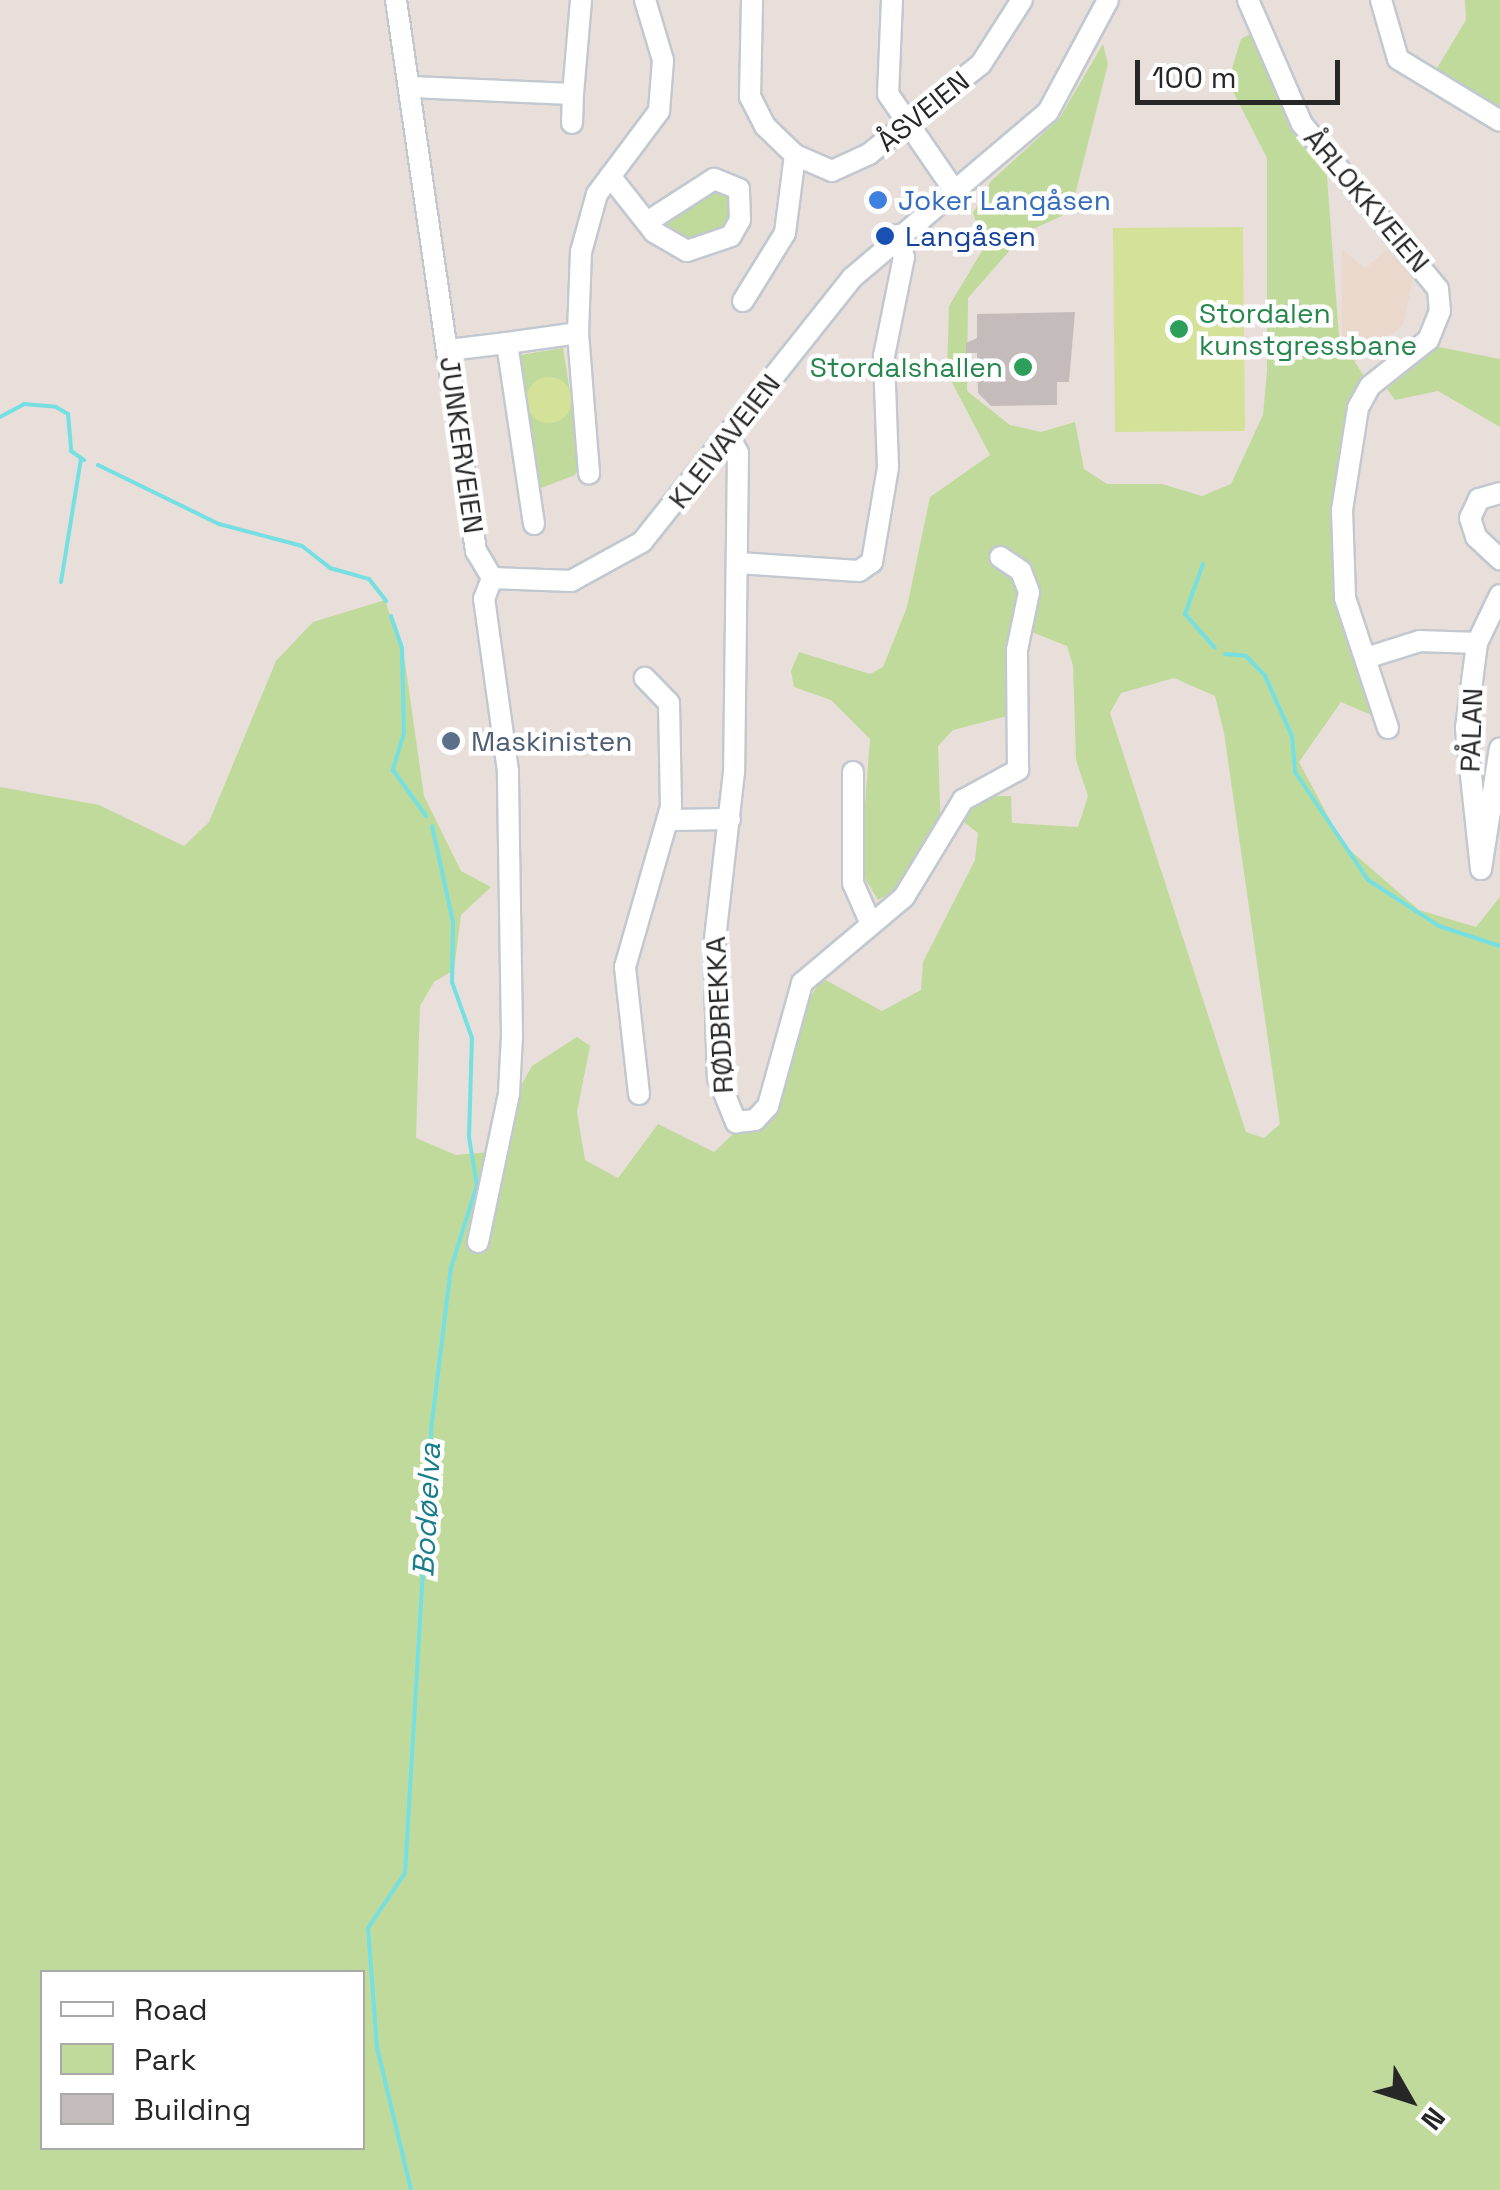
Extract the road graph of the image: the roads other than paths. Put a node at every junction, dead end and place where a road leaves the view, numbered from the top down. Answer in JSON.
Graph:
{"nodes":[{"id":1,"x":396,"y":0,"type":"edge"},
{"id":2,"x":581,"y":0,"type":"edge"},
{"id":3,"x":645,"y":0,"type":"edge"},
{"id":4,"x":752,"y":0,"type":"edge"},
{"id":5,"x":892,"y":0,"type":"edge"},
{"id":6,"x":1022,"y":0,"type":"edge"},
{"id":7,"x":1108,"y":0,"type":"edge"},
{"id":8,"x":1248,"y":0,"type":"edge"},
{"id":9,"x":1381,"y":0,"type":"edge"},
{"id":10,"x":410,"y":87,"type":"junction"},
{"id":11,"x":573,"y":94,"type":"junction"},
{"id":12,"x":1500,"y":121,"type":"edge"},
{"id":13,"x":572,"y":124,"type":"dead end"},
{"id":14,"x":905,"y":126,"type":"junction"},
{"id":15,"x":795,"y":155,"type":"junction"},
{"id":16,"x":610,"y":176,"type":"junction"},
{"id":17,"x":954,"y":190,"type":"junction"},
{"id":18,"x":647,"y":222,"type":"junction"},
{"id":19,"x":898,"y":235,"type":"junction"},
{"id":20,"x":743,"y":301,"type":"dead end"},
{"id":21,"x":578,"y":333,"type":"junction"},
{"id":22,"x":507,"y":344,"type":"junction"},
{"id":23,"x":449,"y":350,"type":"junction"},
{"id":24,"x":730,"y":438,"type":"junction"},
{"id":25,"x":590,"y":474,"type":"dead end"},
{"id":26,"x":1500,"y":492,"type":"edge"},
{"id":27,"x":534,"y":524,"type":"dead end"},
{"id":28,"x":1000,"y":557,"type":"dead end"},
{"id":29,"x":1500,"y":558,"type":"edge"},
{"id":30,"x":738,"y":563,"type":"junction"},
{"id":31,"x":492,"y":578,"type":"junction"},
{"id":32,"x":1500,"y":595,"type":"edge"},
{"id":33,"x":1476,"y":644,"type":"junction"},
{"id":34,"x":1370,"y":657,"type":"junction"},
{"id":35,"x":646,"y":678,"type":"dead end"},
{"id":36,"x":1388,"y":728,"type":"dead end"},
{"id":37,"x":1500,"y":748,"type":"edge"},
{"id":38,"x":853,"y":772,"type":"dead end"},
{"id":39,"x":730,"y":819,"type":"junction"},
{"id":40,"x":670,"y":820,"type":"junction"},
{"id":41,"x":871,"y":924,"type":"junction"},
{"id":42,"x":639,"y":1094,"type":"dead end"},
{"id":43,"x":478,"y":1242,"type":"dead end"}],
"edges":[{"from":1,"to":10,"type":"street","name":"JUNKERVEIEN"},
{"from":2,"to":11,"type":"street"},
{"from":3,"to":16,"type":"street"},
{"from":4,"to":15,"type":"street"},
{"from":5,"to":14,"type":"street"},
{"from":6,"to":14,"type":"street","name":"ÅSVEIEN"},
{"from":7,"to":17,"type":"street","name":"KLEIVAVEIEN"},
{"from":8,"to":34,"type":"street","name":"ÅRLOKKVEIEN"},
{"from":9,"to":12,"type":"street"},
{"from":10,"to":11,"type":"street"},
{"from":10,"to":23,"type":"street","name":"JUNKERVEIEN"},
{"from":11,"to":13,"type":"street"},
{"from":14,"to":15,"type":"street","name":"ÅSVEIEN"},
{"from":14,"to":17,"type":"street"},
{"from":15,"to":20,"type":"street"},
{"from":16,"to":18,"type":"street"},
{"from":16,"to":21,"type":"street"},
{"from":17,"to":19,"type":"street","name":"KLEIVAVEIEN"},
{"from":18,"to":18,"type":"street"},
{"from":19,"to":24,"type":"street","name":"KLEIVAVEIEN"},
{"from":19,"to":30,"type":"street"},
{"from":21,"to":22,"type":"street"},
{"from":21,"to":25,"type":"street"},
{"from":22,"to":23,"type":"street"},
{"from":22,"to":27,"type":"street"},
{"from":23,"to":31,"type":"street","name":"JUNKERVEIEN"},
{"from":24,"to":30,"type":"street","name":"RØDBREKKA"},
{"from":24,"to":31,"type":"street","name":"KLEIVAVEIEN"},
{"from":26,"to":29,"type":"street"},
{"from":28,"to":41,"type":"street","name":"RØDBREKKA"},
{"from":30,"to":39,"type":"street","name":"RØDBREKKA"},
{"from":31,"to":43,"type":"street","name":"JUNKERVEIEN"},
{"from":32,"to":33,"type":"street","name":"PÅLAN"},
{"from":33,"to":34,"type":"street"},
{"from":33,"to":37,"type":"street","name":"PÅLAN"},
{"from":34,"to":36,"type":"street","name":"ÅRLOKKVEIEN"},
{"from":35,"to":40,"type":"street"},
{"from":38,"to":41,"type":"street"},
{"from":39,"to":40,"type":"street"},
{"from":39,"to":41,"type":"street","name":"RØDBREKKA"},
{"from":40,"to":42,"type":"street"}]}
